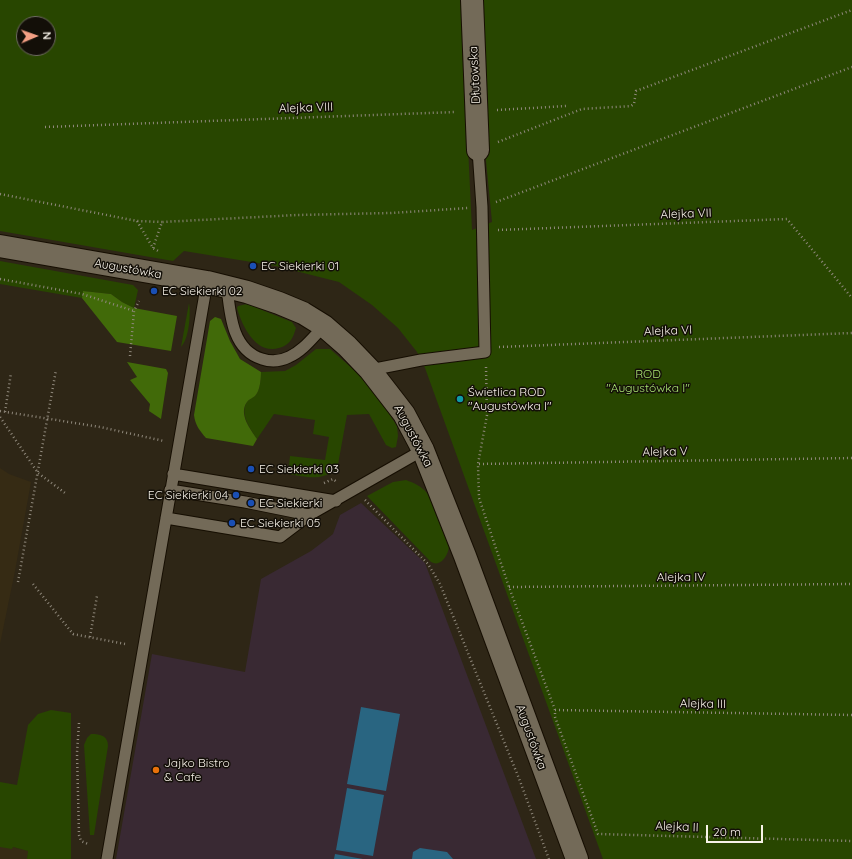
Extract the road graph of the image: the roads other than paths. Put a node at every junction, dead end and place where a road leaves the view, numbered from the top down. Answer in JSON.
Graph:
{"nodes":[{"id":1,"x":472,"y":0,"type":"edge"},
{"id":2,"x":478,"y":150,"type":"joint"},
{"id":3,"x":0,"y":246,"type":"edge"},
{"id":4,"x":217,"y":285,"type":"junction"},
{"id":5,"x":324,"y":326,"type":"junction"},
{"id":6,"x":370,"y":370,"type":"junction"},
{"id":7,"x":423,"y":450,"type":"junction"},
{"id":8,"x":173,"y":474,"type":"junction"},
{"id":9,"x":170,"y":490,"type":"junction"},
{"id":10,"x":336,"y":501,"type":"junction"},
{"id":11,"x":309,"y":515,"type":"junction"},
{"id":12,"x":166,"y":518,"type":"junction"},
{"id":13,"x":107,"y":859,"type":"edge"},
{"id":14,"x":577,"y":859,"type":"edge"}],
"edges":[{"from":1,"to":2,"type":"street","name":"Dłutowska"},
{"from":2,"to":6,"type":"lane"},
{"from":3,"to":4,"type":"street","name":"Augustówka"},
{"from":4,"to":5,"type":"street","name":"Augustówka"},
{"from":4,"to":5,"type":"lane"},
{"from":4,"to":8,"type":"lane"},
{"from":5,"to":6,"type":"street","name":"Augustówka"},
{"from":6,"to":7,"type":"street","name":"Augustówka"},
{"from":7,"to":10,"type":"lane"},
{"from":7,"to":14,"type":"street","name":"Augustówka"},
{"from":8,"to":9,"type":"lane"},
{"from":8,"to":10,"type":"lane"},
{"from":9,"to":11,"type":"lane"},
{"from":9,"to":12,"type":"lane"},
{"from":10,"to":11,"type":"lane"},
{"from":11,"to":12,"type":"lane"},
{"from":12,"to":13,"type":"lane"}]}
